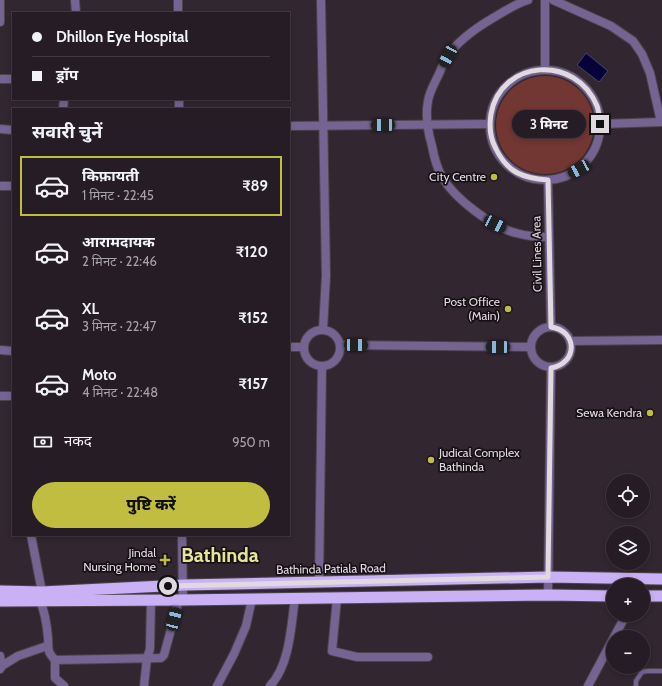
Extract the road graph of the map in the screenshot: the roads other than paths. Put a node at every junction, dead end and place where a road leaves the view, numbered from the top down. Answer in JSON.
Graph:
{"nodes":[{"id":1,"x":0,"y":0,"type":"edge"},
{"id":2,"x":75,"y":0,"type":"edge"},
{"id":3,"x":178,"y":0,"type":"edge"},
{"id":4,"x":321,"y":0,"type":"edge"},
{"id":5,"x":528,"y":0,"type":"edge"},
{"id":6,"x":545,"y":0,"type":"edge"},
{"id":7,"x":553,"y":0,"type":"edge"},
{"id":8,"x":76,"y":12,"type":"edge"},
{"id":9,"x":178,"y":12,"type":"edge"},
{"id":10,"x":0,"y":22,"type":"edge"},
{"id":11,"x":545,"y":69,"type":"junction"},
{"id":12,"x":0,"y":79,"type":"edge"},
{"id":13,"x":12,"y":79,"type":"edge"},
{"id":14,"x":662,"y":122,"type":"edge"},
{"id":15,"x":428,"y":124,"type":"junction"},
{"id":16,"x":490,"y":124,"type":"junction"},
{"id":17,"x":600,"y":124,"type":"junction"},
{"id":18,"x":290,"y":126,"type":"edge"},
{"id":19,"x":322,"y":126,"type":"junction"},
{"id":20,"x":0,"y":129,"type":"edge"},
{"id":21,"x":12,"y":130,"type":"edge"},
{"id":22,"x":548,"y":180,"type":"junction"},
{"id":23,"x":0,"y":186,"type":"edge"},
{"id":24,"x":12,"y":186,"type":"edge"},
{"id":25,"x":549,"y":237,"type":"junction"},
{"id":26,"x":551,"y":327,"type":"junction"},
{"id":27,"x":323,"y":329,"type":"junction"},
{"id":28,"x":662,"y":340,"type":"edge"},
{"id":29,"x":570,"y":341,"type":"junction"},
{"id":30,"x":340,"y":345,"type":"junction"},
{"id":31,"x":290,"y":347,"type":"edge"},
{"id":32,"x":303,"y":347,"type":"junction"},
{"id":33,"x":530,"y":347,"type":"junction"},
{"id":34,"x":0,"y":350,"type":"edge"},
{"id":35,"x":12,"y":351,"type":"edge"},
{"id":36,"x":322,"y":366,"type":"junction"},
{"id":37,"x":551,"y":368,"type":"junction"},
{"id":38,"x":0,"y":396,"type":"edge"},
{"id":39,"x":12,"y":396,"type":"edge"},
{"id":40,"x":31,"y":536,"type":"edge"},
{"id":41,"x":182,"y":536,"type":"edge"},
{"id":42,"x":548,"y":577,"type":"junction"},
{"id":43,"x":662,"y":579,"type":"edge"},
{"id":44,"x":319,"y":582,"type":"junction"},
{"id":45,"x":184,"y":585,"type":"junction"},
{"id":46,"x":0,"y":591,"type":"edge"},
{"id":47,"x":548,"y":595,"type":"junction"},
{"id":48,"x":41,"y":596,"type":"junction"},
{"id":49,"x":606,"y":596,"type":"edge"},
{"id":50,"x":650,"y":596,"type":"edge"},
{"id":51,"x":662,"y":596,"type":"edge"},
{"id":52,"x":295,"y":598,"type":"junction"},
{"id":53,"x":337,"y":598,"type":"junction"},
{"id":54,"x":252,"y":599,"type":"junction"},
{"id":55,"x":151,"y":600,"type":"junction"},
{"id":56,"x":181,"y":600,"type":"junction"},
{"id":57,"x":0,"y":601,"type":"edge"},
{"id":58,"x":46,"y":646,"type":"junction"},
{"id":59,"x":606,"y":651,"type":"edge"},
{"id":60,"x":0,"y":656,"type":"edge"},
{"id":61,"x":428,"y":657,"type":"dead end"},
{"id":62,"x":147,"y":658,"type":"junction"},
{"id":63,"x":55,"y":660,"type":"junction"},
{"id":64,"x":1,"y":667,"type":"edge"},
{"id":65,"x":662,"y":671,"type":"edge"},
{"id":66,"x":64,"y":686,"type":"edge"},
{"id":67,"x":144,"y":686,"type":"edge"},
{"id":68,"x":217,"y":686,"type":"edge"},
{"id":69,"x":270,"y":686,"type":"edge"},
{"id":70,"x":588,"y":686,"type":"edge"},
{"id":71,"x":636,"y":686,"type":"edge"}],
"edges":[{"from":1,"to":10,"type":"street"},
{"from":2,"to":8,"type":"street"},
{"from":3,"to":9,"type":"street"},
{"from":4,"to":19,"type":"street"},
{"from":5,"to":15,"type":"street"},
{"from":6,"to":11,"type":"street"},
{"from":7,"to":14,"type":"street"},
{"from":11,"to":16,"type":"street"},
{"from":11,"to":17,"type":"street"},
{"from":12,"to":13,"type":"street"},
{"from":14,"to":17,"type":"street"},
{"from":15,"to":16,"type":"street"},
{"from":15,"to":19,"type":"street"},
{"from":15,"to":25,"type":"street"},
{"from":16,"to":22,"type":"street"},
{"from":17,"to":22,"type":"street"},
{"from":18,"to":19,"type":"street"},
{"from":19,"to":27,"type":"street"},
{"from":20,"to":21,"type":"street"},
{"from":22,"to":25,"type":"street","name":"Civil Lines Area"},
{"from":23,"to":24,"type":"street"},
{"from":25,"to":26,"type":"street","name":"Civil Lines Area"},
{"from":26,"to":29,"type":"street"},
{"from":26,"to":33,"type":"street"},
{"from":27,"to":30,"type":"street"},
{"from":27,"to":32,"type":"street"},
{"from":28,"to":29,"type":"street"},
{"from":29,"to":37,"type":"street"},
{"from":30,"to":33,"type":"street"},
{"from":30,"to":36,"type":"street"},
{"from":31,"to":32,"type":"street"},
{"from":32,"to":36,"type":"street"},
{"from":33,"to":37,"type":"street"},
{"from":34,"to":35,"type":"street"},
{"from":36,"to":44,"type":"street"},
{"from":37,"to":42,"type":"street"},
{"from":38,"to":39,"type":"street"},
{"from":40,"to":48,"type":"street"},
{"from":41,"to":45,"type":"street"},
{"from":42,"to":43,"type":"highway","name":"Bathinda Patiala Road"},
{"from":42,"to":44,"type":"highway","name":"Bathinda Patiala Road"},
{"from":42,"to":47,"type":"street"},
{"from":44,"to":45,"type":"highway","name":"Bathinda Patiala Road"},
{"from":45,"to":48,"type":"highway","name":"Bathinda Patiala Road"},
{"from":45,"to":56,"type":"street"},
{"from":46,"to":48,"type":"highway","name":"Bathinda Patiala Road"},
{"from":47,"to":49,"type":"highway"},
{"from":47,"to":53,"type":"highway"},
{"from":48,"to":55,"type":"highway"},
{"from":48,"to":57,"type":"highway"},
{"from":48,"to":58,"type":"street"},
{"from":50,"to":51,"type":"highway"},
{"from":52,"to":53,"type":"highway"},
{"from":52,"to":54,"type":"highway"},
{"from":52,"to":69,"type":"street"},
{"from":53,"to":61,"type":"street"},
{"from":54,"to":56,"type":"highway"},
{"from":54,"to":68,"type":"street"},
{"from":55,"to":56,"type":"highway"},
{"from":55,"to":62,"type":"street"},
{"from":56,"to":62,"type":"street"},
{"from":58,"to":63,"type":"street"},
{"from":58,"to":64,"type":"street"},
{"from":59,"to":70,"type":"street"},
{"from":60,"to":64,"type":"street"},
{"from":62,"to":63,"type":"street"},
{"from":62,"to":67,"type":"street"},
{"from":63,"to":66,"type":"street"},
{"from":65,"to":71,"type":"lane"}]}
